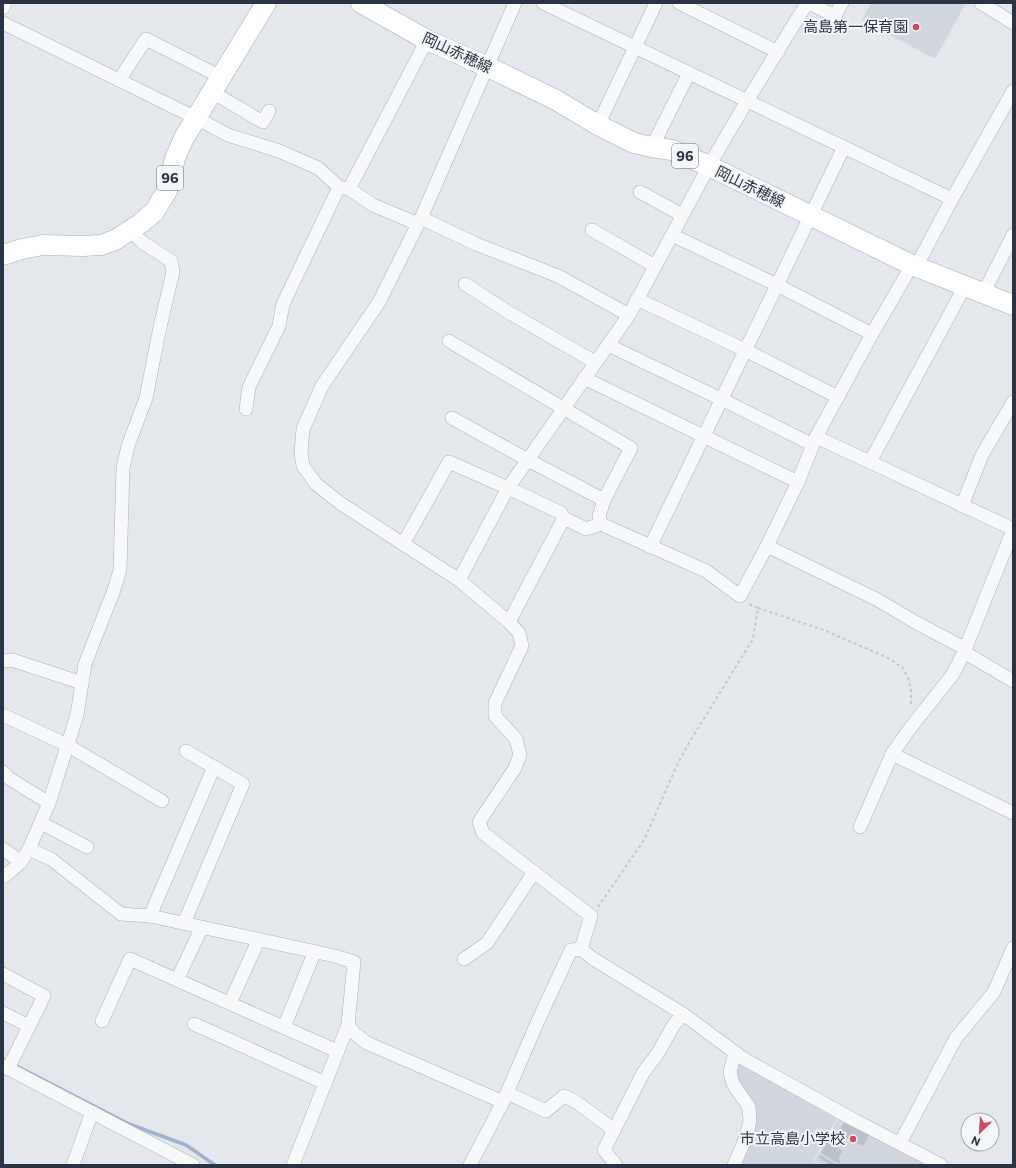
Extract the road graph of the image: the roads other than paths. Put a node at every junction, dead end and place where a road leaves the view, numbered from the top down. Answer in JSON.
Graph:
{"nodes":[{"id":1,"x":5,"y":3,"type":"edge"},
{"id":2,"x":266,"y":3,"type":"edge"},
{"id":3,"x":361,"y":3,"type":"edge"},
{"id":4,"x":515,"y":3,"type":"edge"},
{"id":5,"x":543,"y":3,"type":"edge"},
{"id":6,"x":656,"y":3,"type":"edge"},
{"id":7,"x":679,"y":3,"type":"edge"},
{"id":8,"x":808,"y":3,"type":"edge"},
{"id":9,"x":842,"y":3,"type":"edge"},
{"id":10,"x":981,"y":3,"type":"edge"},
{"id":11,"x":3,"y":8,"type":"edge"},
{"id":12,"x":3,"y":23,"type":"edge"},
{"id":13,"x":1013,"y":23,"type":"edge"},
{"id":14,"x":427,"y":40,"type":"junction"},
{"id":15,"x":635,"y":47,"type":"junction"},
{"id":16,"x":778,"y":52,"type":"junction"},
{"id":17,"x":488,"y":67,"type":"junction"},
{"id":18,"x":689,"y":73,"type":"junction"},
{"id":19,"x":119,"y":80,"type":"junction"},
{"id":20,"x":216,"y":85,"type":"junction"},
{"id":21,"x":1013,"y":91,"type":"edge"},
{"id":22,"x":747,"y":101,"type":"junction"},
{"id":23,"x":269,"y":111,"type":"dead end"},
{"id":24,"x":196,"y":118,"type":"junction"},
{"id":25,"x":598,"y":125,"type":"junction"},
{"id":26,"x":844,"y":147,"type":"junction"},
{"id":27,"x":652,"y":148,"type":"junction"},
{"id":28,"x":709,"y":166,"type":"junction"},
{"id":29,"x":344,"y":188,"type":"junction"},
{"id":30,"x":640,"y":192,"type":"dead end"},
{"id":31,"x":952,"y":199,"type":"junction"},
{"id":32,"x":682,"y":216,"type":"junction"},
{"id":33,"x":811,"y":216,"type":"junction"},
{"id":34,"x":420,"y":221,"type":"junction"},
{"id":35,"x":130,"y":230,"type":"junction"},
{"id":36,"x":592,"y":230,"type":"dead end"},
{"id":37,"x":672,"y":235,"type":"junction"},
{"id":38,"x":1013,"y":235,"type":"edge"},
{"id":39,"x":3,"y":255,"type":"edge"},
{"id":40,"x":656,"y":266,"type":"junction"},
{"id":41,"x":914,"y":266,"type":"junction"},
{"id":42,"x":465,"y":284,"type":"dead end"},
{"id":43,"x":777,"y":285,"type":"junction"},
{"id":44,"x":965,"y":286,"type":"junction"},
{"id":45,"x":983,"y":294,"type":"junction"},
{"id":46,"x":637,"y":299,"type":"junction"},
{"id":47,"x":1013,"y":305,"type":"edge"},
{"id":48,"x":629,"y":315,"type":"junction"},
{"id":49,"x":872,"y":334,"type":"junction"},
{"id":50,"x":449,"y":341,"type":"dead end"},
{"id":51,"x":608,"y":345,"type":"junction"},
{"id":52,"x":745,"y":350,"type":"junction"},
{"id":53,"x":595,"y":362,"type":"junction"},
{"id":54,"x":584,"y":378,"type":"junction"},
{"id":55,"x":838,"y":397,"type":"junction"},
{"id":56,"x":721,"y":399,"type":"junction"},
{"id":57,"x":1013,"y":402,"type":"edge"},
{"id":58,"x":564,"y":408,"type":"junction"},
{"id":59,"x":246,"y":409,"type":"dead end"},
{"id":60,"x":452,"y":418,"type":"dead end"},
{"id":61,"x":703,"y":436,"type":"junction"},
{"id":62,"x":814,"y":441,"type":"junction"},
{"id":63,"x":528,"y":460,"type":"junction"},
{"id":64,"x":870,"y":462,"type":"junction"},
{"id":65,"x":798,"y":482,"type":"junction"},
{"id":66,"x":508,"y":488,"type":"junction"},
{"id":67,"x":604,"y":500,"type":"junction"},
{"id":68,"x":962,"y":506,"type":"junction"},
{"id":69,"x":564,"y":518,"type":"junction"},
{"id":70,"x":601,"y":524,"type":"junction"},
{"id":71,"x":1013,"y":529,"type":"edge"},
{"id":72,"x":403,"y":544,"type":"junction"},
{"id":73,"x":767,"y":546,"type":"junction"},
{"id":74,"x":650,"y":547,"type":"junction"},
{"id":75,"x":459,"y":580,"type":"junction"},
{"id":76,"x":509,"y":622,"type":"junction"},
{"id":77,"x":965,"y":650,"type":"junction"},
{"id":78,"x":6,"y":659,"type":"edge"},
{"id":79,"x":1013,"y":681,"type":"edge"},
{"id":80,"x":82,"y":683,"type":"junction"},
{"id":81,"x":3,"y":715,"type":"edge"},
{"id":82,"x":67,"y":745,"type":"junction"},
{"id":83,"x":186,"y":751,"type":"dead end"},
{"id":84,"x":892,"y":754,"type":"junction"},
{"id":85,"x":214,"y":767,"type":"junction"},
{"id":86,"x":3,"y":772,"type":"edge"},
{"id":87,"x":162,"y":801,"type":"dead end"},
{"id":88,"x":49,"y":803,"type":"junction"},
{"id":89,"x":1013,"y":812,"type":"edge"},
{"id":90,"x":40,"y":823,"type":"junction"},
{"id":91,"x":860,"y":827,"type":"dead end"},
{"id":92,"x":87,"y":847,"type":"dead end"},
{"id":93,"x":3,"y":849,"type":"edge"},
{"id":94,"x":29,"y":849,"type":"junction"},
{"id":95,"x":22,"y":862,"type":"junction"},
{"id":96,"x":534,"y":872,"type":"junction"},
{"id":97,"x":3,"y":877,"type":"edge"},
{"id":98,"x":150,"y":916,"type":"junction"},
{"id":99,"x":184,"y":923,"type":"junction"},
{"id":100,"x":202,"y":927,"type":"junction"},
{"id":101,"x":259,"y":939,"type":"junction"},
{"id":102,"x":1013,"y":948,"type":"edge"},
{"id":103,"x":581,"y":949,"type":"junction"},
{"id":104,"x":315,"y":952,"type":"junction"},
{"id":105,"x":464,"y":959,"type":"dead end"},
{"id":106,"x":3,"y":974,"type":"edge"},
{"id":107,"x":177,"y":980,"type":"junction"},
{"id":108,"x":230,"y":1003,"type":"junction"},
{"id":109,"x":3,"y":1013,"type":"edge"},
{"id":110,"x":683,"y":1014,"type":"junction"},
{"id":111,"x":102,"y":1021,"type":"dead end"},
{"id":112,"x":194,"y":1024,"type":"dead end"},
{"id":113,"x":348,"y":1025,"type":"junction"},
{"id":114,"x":29,"y":1026,"type":"junction"},
{"id":115,"x":284,"y":1027,"type":"junction"},
{"id":116,"x":337,"y":1051,"type":"junction"},
{"id":117,"x":735,"y":1053,"type":"junction"},
{"id":118,"x":8,"y":1065,"type":"edge"},
{"id":119,"x":325,"y":1083,"type":"junction"},
{"id":120,"x":505,"y":1098,"type":"junction"},
{"id":121,"x":92,"y":1112,"type":"junction"},
{"id":122,"x":614,"y":1130,"type":"junction"},
{"id":123,"x":900,"y":1143,"type":"junction"},
{"id":124,"x":73,"y":1165,"type":"edge"},
{"id":125,"x":193,"y":1165,"type":"edge"},
{"id":126,"x":294,"y":1165,"type":"edge"},
{"id":127,"x":470,"y":1165,"type":"edge"},
{"id":128,"x":616,"y":1165,"type":"edge"},
{"id":129,"x":734,"y":1165,"type":"edge"},
{"id":130,"x":941,"y":1165,"type":"edge"}],
"edges":[{"from":1,"to":11,"type":"street"},
{"from":2,"to":20,"type":"main road","number":"96"},
{"from":3,"to":14,"type":"main road","name":"岡山赤穂線","number":"96"},
{"from":4,"to":17,"type":"street"},
{"from":5,"to":15,"type":"street"},
{"from":6,"to":15,"type":"street"},
{"from":7,"to":16,"type":"street"},
{"from":8,"to":9,"type":"street"},
{"from":8,"to":16,"type":"street"},
{"from":10,"to":13,"type":"street"},
{"from":12,"to":19,"type":"street"},
{"from":14,"to":17,"type":"main road","name":"岡山赤穂線","number":"96"},
{"from":14,"to":29,"type":"street"},
{"from":15,"to":18,"type":"street"},
{"from":15,"to":25,"type":"street"},
{"from":16,"to":22,"type":"street"},
{"from":17,"to":25,"type":"main road","name":"岡山赤穂線","number":"96"},
{"from":17,"to":34,"type":"street"},
{"from":18,"to":22,"type":"street"},
{"from":18,"to":27,"type":"street"},
{"from":19,"to":20,"type":"street"},
{"from":19,"to":24,"type":"street"},
{"from":20,"to":23,"type":"street"},
{"from":20,"to":24,"type":"main road","number":"96"},
{"from":21,"to":31,"type":"street"},
{"from":22,"to":26,"type":"street"},
{"from":22,"to":28,"type":"street"},
{"from":24,"to":29,"type":"street"},
{"from":24,"to":35,"type":"main road","number":"96"},
{"from":25,"to":27,"type":"main road","name":"岡山赤穂線","number":"96"},
{"from":26,"to":31,"type":"street"},
{"from":26,"to":33,"type":"street"},
{"from":27,"to":28,"type":"main road","name":"岡山赤穂線","number":"96"},
{"from":28,"to":32,"type":"street"},
{"from":28,"to":33,"type":"main road","name":"岡山赤穂線","number":"96"},
{"from":29,"to":34,"type":"street"},
{"from":29,"to":59,"type":"street"},
{"from":30,"to":32,"type":"street"},
{"from":31,"to":41,"type":"street"},
{"from":32,"to":37,"type":"street"},
{"from":33,"to":41,"type":"main road","name":"岡山赤穂線","number":"96"},
{"from":33,"to":43,"type":"street"},
{"from":34,"to":48,"type":"street"},
{"from":34,"to":72,"type":"street"},
{"from":35,"to":39,"type":"main road","number":"96"},
{"from":35,"to":80,"type":"street"},
{"from":36,"to":40,"type":"street"},
{"from":37,"to":40,"type":"street"},
{"from":37,"to":43,"type":"street"},
{"from":38,"to":45,"type":"street"},
{"from":40,"to":46,"type":"street"},
{"from":41,"to":44,"type":"main road","name":"岡山赤穂線","number":"96"},
{"from":41,"to":49,"type":"street"},
{"from":42,"to":53,"type":"street"},
{"from":43,"to":49,"type":"street"},
{"from":43,"to":52,"type":"street"},
{"from":44,"to":45,"type":"main road","name":"岡山赤穂線","number":"96"},
{"from":44,"to":64,"type":"street"},
{"from":45,"to":47,"type":"main road","name":"岡山赤穂線","number":"96"},
{"from":46,"to":48,"type":"street"},
{"from":46,"to":52,"type":"street"},
{"from":48,"to":51,"type":"street"},
{"from":49,"to":55,"type":"street"},
{"from":50,"to":58,"type":"street"},
{"from":51,"to":53,"type":"street"},
{"from":51,"to":56,"type":"street"},
{"from":52,"to":55,"type":"street"},
{"from":52,"to":56,"type":"street"},
{"from":53,"to":54,"type":"street"},
{"from":54,"to":58,"type":"street"},
{"from":54,"to":61,"type":"street"},
{"from":55,"to":62,"type":"street"},
{"from":56,"to":61,"type":"street"},
{"from":56,"to":62,"type":"street"},
{"from":57,"to":68,"type":"street"},
{"from":58,"to":63,"type":"street"},
{"from":58,"to":67,"type":"street"},
{"from":60,"to":63,"type":"street"},
{"from":61,"to":65,"type":"street"},
{"from":61,"to":74,"type":"street"},
{"from":62,"to":64,"type":"street"},
{"from":62,"to":65,"type":"street"},
{"from":63,"to":66,"type":"street"},
{"from":63,"to":67,"type":"street"},
{"from":64,"to":68,"type":"street"},
{"from":65,"to":73,"type":"street"},
{"from":66,"to":69,"type":"street"},
{"from":66,"to":72,"type":"street"},
{"from":66,"to":75,"type":"street"},
{"from":67,"to":70,"type":"street"},
{"from":68,"to":71,"type":"street"},
{"from":69,"to":70,"type":"street"},
{"from":69,"to":76,"type":"street"},
{"from":70,"to":74,"type":"street"},
{"from":71,"to":77,"type":"street"},
{"from":72,"to":75,"type":"street"},
{"from":73,"to":74,"type":"street"},
{"from":73,"to":77,"type":"street"},
{"from":75,"to":76,"type":"street"},
{"from":76,"to":96,"type":"street"},
{"from":77,"to":79,"type":"street"},
{"from":77,"to":84,"type":"street"},
{"from":78,"to":80,"type":"street"},
{"from":80,"to":82,"type":"street"},
{"from":81,"to":82,"type":"street"},
{"from":82,"to":87,"type":"street"},
{"from":82,"to":88,"type":"street"},
{"from":83,"to":85,"type":"street"},
{"from":84,"to":89,"type":"street"},
{"from":84,"to":91,"type":"street"},
{"from":85,"to":98,"type":"street"},
{"from":85,"to":99,"type":"street"},
{"from":86,"to":88,"type":"street"},
{"from":88,"to":90,"type":"street"},
{"from":90,"to":92,"type":"street"},
{"from":90,"to":94,"type":"street"},
{"from":93,"to":95,"type":"street"},
{"from":94,"to":95,"type":"street"},
{"from":94,"to":98,"type":"street"},
{"from":95,"to":97,"type":"street"},
{"from":96,"to":103,"type":"street"},
{"from":96,"to":105,"type":"street"},
{"from":98,"to":99,"type":"street"},
{"from":99,"to":100,"type":"street"},
{"from":100,"to":101,"type":"street"},
{"from":100,"to":107,"type":"street"},
{"from":101,"to":104,"type":"street"},
{"from":101,"to":108,"type":"street"},
{"from":102,"to":123,"type":"street"},
{"from":103,"to":110,"type":"street"},
{"from":103,"to":120,"type":"street"},
{"from":104,"to":113,"type":"street"},
{"from":104,"to":115,"type":"street"},
{"from":106,"to":114,"type":"street"},
{"from":107,"to":108,"type":"street"},
{"from":107,"to":111,"type":"street"},
{"from":108,"to":115,"type":"street"},
{"from":109,"to":114,"type":"street"},
{"from":110,"to":117,"type":"street"},
{"from":110,"to":122,"type":"street"},
{"from":112,"to":119,"type":"street"},
{"from":113,"to":116,"type":"street"},
{"from":113,"to":120,"type":"street"},
{"from":114,"to":118,"type":"street"},
{"from":115,"to":116,"type":"street"},
{"from":116,"to":119,"type":"street"},
{"from":117,"to":123,"type":"street"},
{"from":117,"to":129,"type":"street"},
{"from":118,"to":121,"type":"street"},
{"from":119,"to":126,"type":"street"},
{"from":120,"to":122,"type":"street"},
{"from":120,"to":127,"type":"street"},
{"from":121,"to":124,"type":"street"},
{"from":121,"to":125,"type":"street"},
{"from":122,"to":128,"type":"street"},
{"from":123,"to":130,"type":"street"}]}
